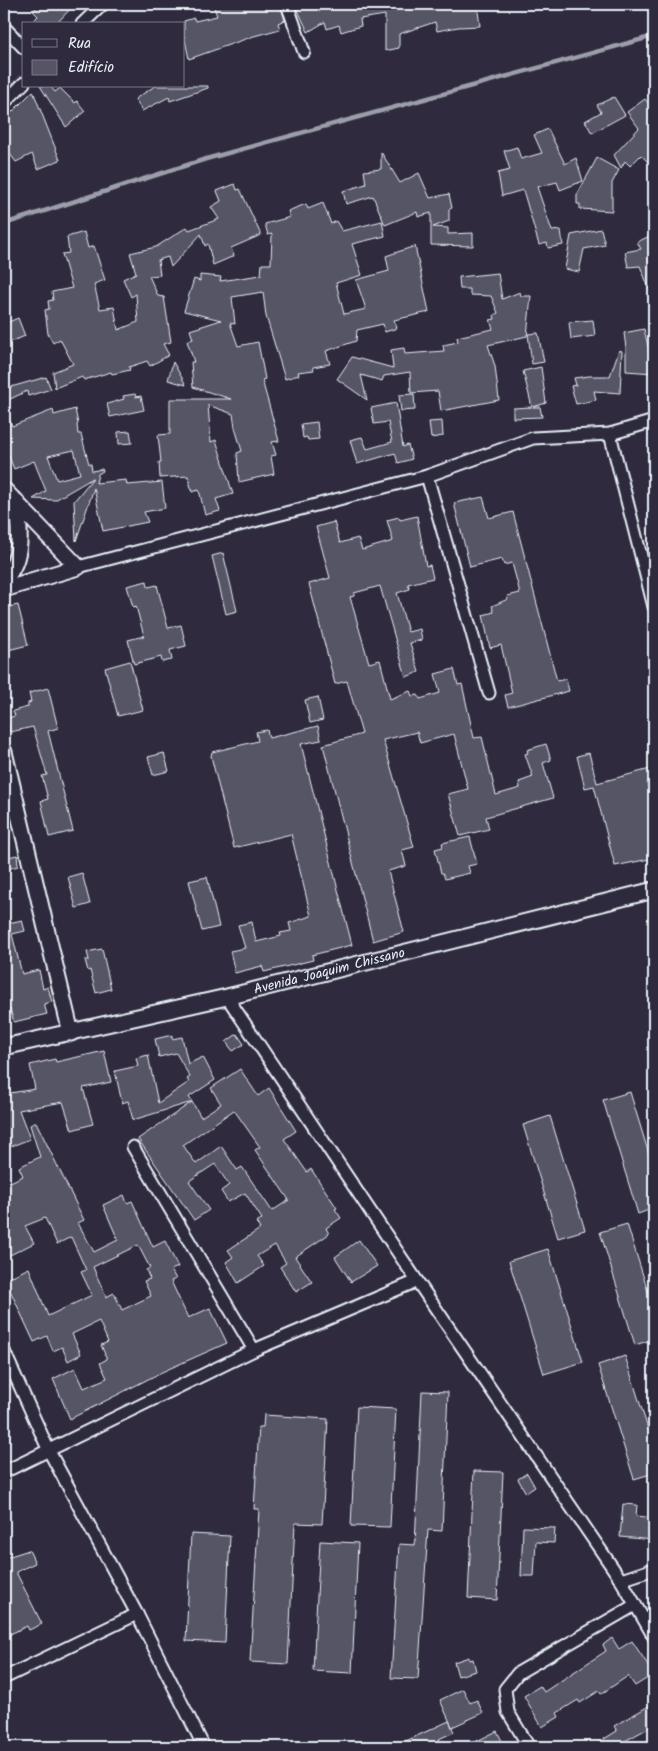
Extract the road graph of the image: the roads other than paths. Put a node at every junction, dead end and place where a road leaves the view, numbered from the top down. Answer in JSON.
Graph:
{"nodes":[{"id":1,"x":103,"y":4,"type":"edge"},
{"id":2,"x":287,"y":4,"type":"edge"},
{"id":3,"x":84,"y":22,"type":"edge"},
{"id":4,"x":4,"y":27,"type":"edge"},
{"id":5,"x":22,"y":46,"type":"edge"},
{"id":6,"x":304,"y":52,"type":"dead end"},
{"id":7,"x":22,"y":84,"type":"edge"},
{"id":8,"x":4,"y":103,"type":"edge"},
{"id":9,"x":654,"y":421,"type":"edge"},
{"id":10,"x":610,"y":434,"type":"junction"},
{"id":11,"x":427,"y":476,"type":"junction"},
{"id":12,"x":4,"y":490,"type":"edge"},
{"id":13,"x":16,"y":501,"type":"junction"},
{"id":14,"x":78,"y":567,"type":"junction"},
{"id":15,"x":4,"y":580,"type":"edge"},
{"id":16,"x":4,"y":589,"type":"edge"},
{"id":17,"x":654,"y":607,"type":"edge"},
{"id":18,"x":489,"y":693,"type":"dead end"},
{"id":19,"x":4,"y":752,"type":"edge"},
{"id":20,"x":652,"y":894,"type":"edge"},
{"id":21,"x":227,"y":997,"type":"junction"},
{"id":22,"x":71,"y":1033,"type":"junction"},
{"id":23,"x":4,"y":1048,"type":"edge"},
{"id":24,"x":133,"y":1147,"type":"dead end"},
{"id":25,"x":417,"y":1281,"type":"junction"},
{"id":26,"x":254,"y":1350,"type":"junction"},
{"id":27,"x":4,"y":1351,"type":"edge"},
{"id":28,"x":49,"y":1451,"type":"junction"},
{"id":29,"x":4,"y":1472,"type":"edge"},
{"id":30,"x":654,"y":1569,"type":"edge"},
{"id":31,"x":621,"y":1580,"type":"junction"},
{"id":32,"x":635,"y":1605,"type":"junction"},
{"id":33,"x":137,"y":1614,"type":"junction"},
{"id":34,"x":654,"y":1637,"type":"edge"},
{"id":35,"x":4,"y":1678,"type":"edge"},
{"id":36,"x":204,"y":1747,"type":"edge"},
{"id":37,"x":529,"y":1747,"type":"edge"}],
"edges":[{"from":1,"to":3,"type":"street"},
{"from":2,"to":6,"type":"street"},
{"from":4,"to":5,"type":"street"},
{"from":7,"to":8,"type":"street"},
{"from":9,"to":10,"type":"street"},
{"from":10,"to":11,"type":"street"},
{"from":10,"to":17,"type":"street"},
{"from":11,"to":14,"type":"street"},
{"from":11,"to":18,"type":"street"},
{"from":12,"to":13,"type":"street"},
{"from":13,"to":14,"type":"street"},
{"from":13,"to":15,"type":"street"},
{"from":14,"to":16,"type":"street"},
{"from":19,"to":22,"type":"street"},
{"from":20,"to":21,"type":"street","name":"Avenida Joaquim Chissano"},
{"from":21,"to":22,"type":"street","name":"Avenida Joaquim Chissano"},
{"from":21,"to":25,"type":"street"},
{"from":22,"to":23,"type":"street","name":"Avenida Joaquim Chissano"},
{"from":24,"to":26,"type":"street"},
{"from":25,"to":26,"type":"street"},
{"from":25,"to":31,"type":"street"},
{"from":26,"to":28,"type":"street"},
{"from":27,"to":28,"type":"street"},
{"from":28,"to":29,"type":"street"},
{"from":28,"to":33,"type":"street"},
{"from":30,"to":31,"type":"street"},
{"from":31,"to":32,"type":"street"},
{"from":32,"to":34,"type":"street"},
{"from":32,"to":37,"type":"street"},
{"from":33,"to":35,"type":"street"},
{"from":33,"to":36,"type":"street"}]}
